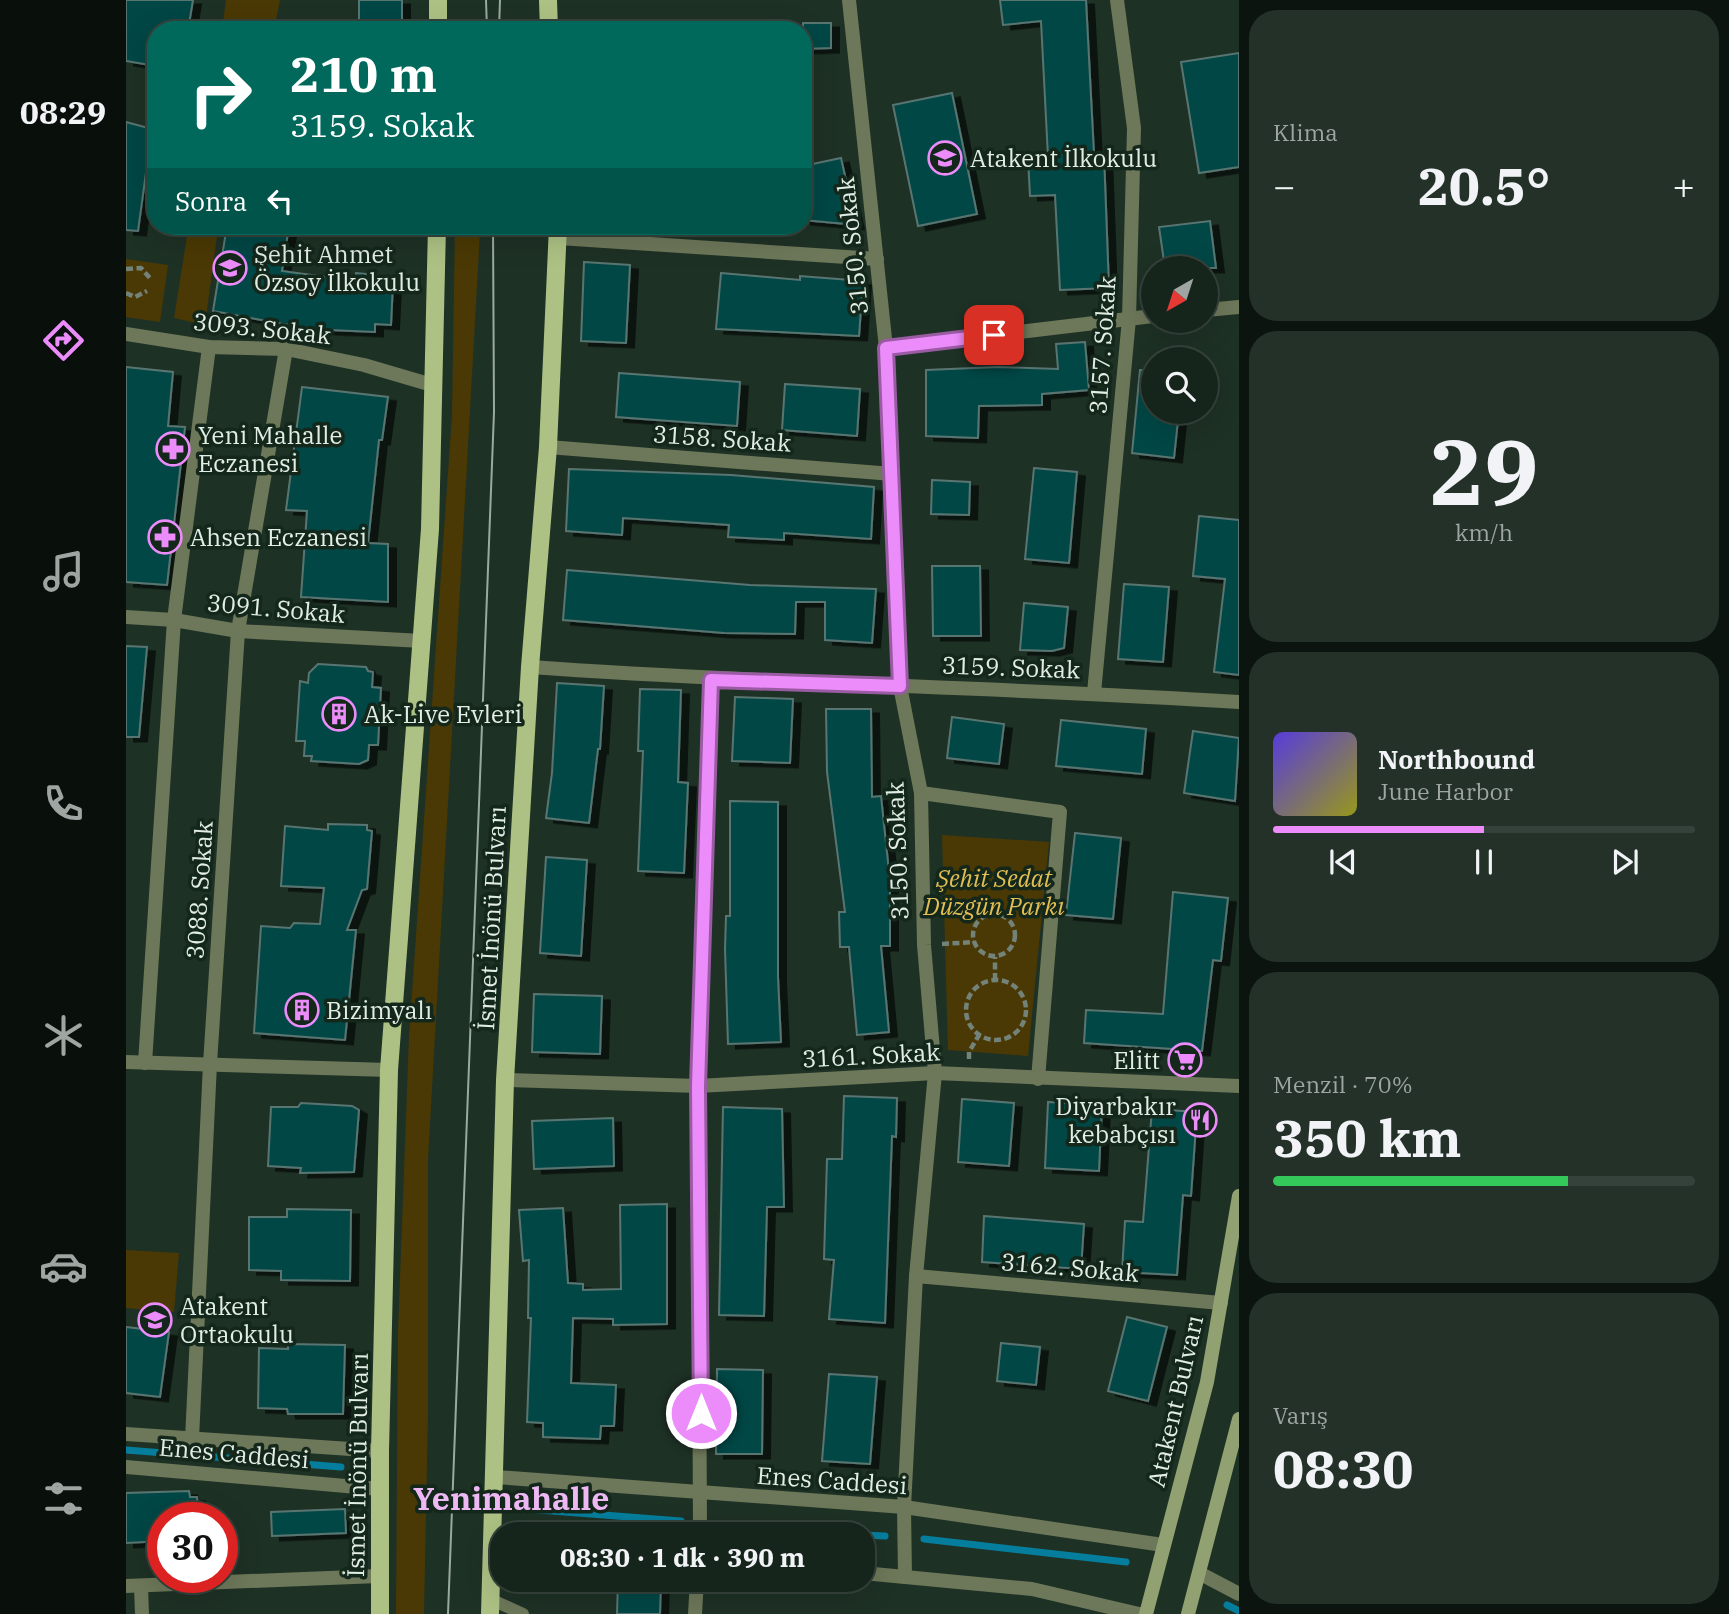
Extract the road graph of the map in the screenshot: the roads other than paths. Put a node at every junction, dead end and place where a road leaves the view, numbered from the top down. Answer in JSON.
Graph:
{"nodes":[{"id":1,"x":438,"y":0,"type":"edge"},
{"id":2,"x":548,"y":0,"type":"edge"},
{"id":3,"x":849,"y":0,"type":"edge"},
{"id":4,"x":1117,"y":0,"type":"edge"},
{"id":5,"x":438,"y":21,"type":"edge"},
{"id":6,"x":549,"y":21,"type":"edge"},
{"id":7,"x":437,"y":235,"type":"edge"},
{"id":8,"x":558,"y":235,"type":"edge"},
{"id":9,"x":593,"y":235,"type":"edge"},
{"id":10,"x":877,"y":259,"type":"junction"},
{"id":11,"x":1239,"y":307,"type":"edge"},
{"id":12,"x":1218,"y":309,"type":"edge"},
{"id":13,"x":1141,"y":318,"type":"edge"},
{"id":14,"x":1129,"y":319,"type":"junction"},
{"id":15,"x":126,"y":334,"type":"edge"},
{"id":16,"x":209,"y":347,"type":"junction"},
{"id":17,"x":886,"y":348,"type":"junction"},
{"id":18,"x":286,"y":349,"type":"junction"},
{"id":19,"x":432,"y":384,"type":"junction"},
{"id":20,"x":548,"y":447,"type":"junction"},
{"id":21,"x":893,"y":474,"type":"junction"},
{"id":22,"x":126,"y":617,"type":"edge"},
{"id":23,"x":174,"y":620,"type":"junction"},
{"id":24,"x":238,"y":631,"type":"junction"},
{"id":25,"x":422,"y":641,"type":"junction"},
{"id":26,"x":530,"y":667,"type":"junction"},
{"id":27,"x":711,"y":680,"type":"junction"},
{"id":28,"x":900,"y":686,"type":"junction"},
{"id":29,"x":1094,"y":693,"type":"junction"},
{"id":30,"x":1239,"y":702,"type":"edge"},
{"id":31,"x":921,"y":793,"type":"junction"},
{"id":32,"x":126,"y":1062,"type":"edge"},
{"id":33,"x":145,"y":1063,"type":"junction"},
{"id":34,"x":210,"y":1064,"type":"junction"},
{"id":35,"x":390,"y":1070,"type":"junction"},
{"id":36,"x":935,"y":1073,"type":"junction"},
{"id":37,"x":1038,"y":1079,"type":"junction"},
{"id":38,"x":505,"y":1080,"type":"junction"},
{"id":39,"x":698,"y":1086,"type":"junction"},
{"id":40,"x":1239,"y":1086,"type":"edge"},
{"id":41,"x":1239,"y":1196,"type":"edge"},
{"id":42,"x":916,"y":1276,"type":"junction"},
{"id":43,"x":1221,"y":1303,"type":"junction"},
{"id":44,"x":1239,"y":1419,"type":"edge"},
{"id":45,"x":126,"y":1434,"type":"edge"},
{"id":46,"x":192,"y":1438,"type":"junction"},
{"id":47,"x":380,"y":1451,"type":"junction"},
{"id":48,"x":126,"y":1467,"type":"edge"},
{"id":49,"x":496,"y":1477,"type":"junction"},
{"id":50,"x":380,"y":1489,"type":"junction"},
{"id":51,"x":702,"y":1494,"type":"junction"},
{"id":52,"x":904,"y":1507,"type":"junction"},
{"id":53,"x":497,"y":1522,"type":"edge"},
{"id":54,"x":701,"y":1522,"type":"edge"},
{"id":55,"x":1163,"y":1545,"type":"junction"},
{"id":56,"x":875,"y":1574,"type":"edge"},
{"id":57,"x":1201,"y":1574,"type":"junction"},
{"id":58,"x":379,"y":1576,"type":"junction"},
{"id":59,"x":905,"y":1577,"type":"junction"},
{"id":60,"x":133,"y":1586,"type":"edge"},
{"id":61,"x":696,"y":1592,"type":"edge"},
{"id":62,"x":1239,"y":1594,"type":"edge"},
{"id":63,"x":490,"y":1606,"type":"edge"},
{"id":64,"x":142,"y":1614,"type":"edge"},
{"id":65,"x":380,"y":1614,"type":"edge"},
{"id":66,"x":523,"y":1614,"type":"edge"},
{"id":67,"x":695,"y":1614,"type":"edge"},
{"id":68,"x":1139,"y":1614,"type":"edge"},
{"id":69,"x":1146,"y":1614,"type":"edge"},
{"id":70,"x":1188,"y":1614,"type":"edge"}],
"edges":[{"from":1,"to":5,"type":"main road"},
{"from":2,"to":6,"type":"main road"},
{"from":3,"to":10,"type":"street","name":"3150. Sokak"},
{"from":4,"to":14,"type":"street","name":"3157. Sokak"},
{"from":7,"to":19,"type":"main road","name":"İsmet İnönü Bulvarı"},
{"from":8,"to":20,"type":"main road","name":"İsmet İnönü Bulvarı"},
{"from":9,"to":10,"type":"street"},
{"from":10,"to":17,"type":"street","name":"3150. Sokak"},
{"from":11,"to":12,"type":"street"},
{"from":13,"to":14,"type":"street"},
{"from":14,"to":17,"type":"street"},
{"from":14,"to":29,"type":"street","name":"3157. Sokak"},
{"from":15,"to":16,"type":"street","name":"3093. Sokak"},
{"from":16,"to":18,"type":"street","name":"3093. Sokak"},
{"from":16,"to":23,"type":"street","name":"3088. Sokak"},
{"from":17,"to":21,"type":"street","name":"3150. Sokak"},
{"from":18,"to":19,"type":"street","name":"3093. Sokak"},
{"from":18,"to":24,"type":"street","name":"3088. Sokak"},
{"from":19,"to":25,"type":"main road","name":"İsmet İnönü Bulvarı"},
{"from":20,"to":21,"type":"street","name":"3158. Sokak"},
{"from":20,"to":26,"type":"main road","name":"İsmet İnönü Bulvarı"},
{"from":21,"to":28,"type":"street","name":"3150. Sokak"},
{"from":22,"to":23,"type":"street","name":"3091. Sokak"},
{"from":23,"to":24,"type":"street","name":"3091. Sokak"},
{"from":23,"to":33,"type":"street","name":"3088. Sokak"},
{"from":24,"to":25,"type":"street","name":"3091. Sokak"},
{"from":24,"to":34,"type":"street","name":"3088. Sokak"},
{"from":25,"to":35,"type":"main road","name":"İsmet İnönü Bulvarı"},
{"from":26,"to":27,"type":"street","name":"3159. Sokak"},
{"from":26,"to":38,"type":"main road","name":"İsmet İnönü Bulvarı"},
{"from":27,"to":28,"type":"street","name":"3159. Sokak"},
{"from":27,"to":39,"type":"street"},
{"from":28,"to":29,"type":"street","name":"3159. Sokak"},
{"from":28,"to":31,"type":"street","name":"3150. Sokak"},
{"from":29,"to":30,"type":"street","name":"3159. Sokak"},
{"from":31,"to":36,"type":"street","name":"3150. Sokak"},
{"from":31,"to":37,"type":"street"},
{"from":32,"to":33,"type":"street"},
{"from":33,"to":34,"type":"street"},
{"from":34,"to":35,"type":"street"},
{"from":34,"to":46,"type":"street","name":"3088. Sokak"},
{"from":35,"to":47,"type":"main road","name":"İsmet İnönü Bulvarı"},
{"from":36,"to":37,"type":"street","name":"3161. Sokak"},
{"from":36,"to":39,"type":"street","name":"3161. Sokak"},
{"from":36,"to":42,"type":"street","name":"3150. Sokak"},
{"from":37,"to":40,"type":"street","name":"3161. Sokak"},
{"from":38,"to":39,"type":"street","name":"3161. Sokak"},
{"from":38,"to":49,"type":"main road","name":"İsmet İnönü Bulvarı"},
{"from":39,"to":51,"type":"street"},
{"from":41,"to":43,"type":"main road","name":"Atakent Bulvarı"},
{"from":42,"to":43,"type":"street","name":"3162. Sokak"},
{"from":42,"to":52,"type":"street","name":"3150. Sokak"},
{"from":43,"to":55,"type":"main road","name":"Atakent Bulvarı"},
{"from":44,"to":57,"type":"main road"},
{"from":45,"to":46,"type":"street","name":"Enes Caddesi"},
{"from":46,"to":47,"type":"street","name":"Enes Caddesi"},
{"from":47,"to":50,"type":"main road","name":"İsmet İnönü Bulvarı"},
{"from":48,"to":50,"type":"street","name":"Enes Caddesi"},
{"from":49,"to":51,"type":"street","name":"Enes Caddesi"},
{"from":49,"to":53,"type":"main road","name":"İsmet İnönü Bulvarı"},
{"from":50,"to":58,"type":"main road","name":"İsmet İnönü Bulvarı"},
{"from":51,"to":52,"type":"street","name":"Enes Caddesi"},
{"from":51,"to":54,"type":"street"},
{"from":52,"to":55,"type":"street","name":"Enes Caddesi"},
{"from":52,"to":59,"type":"street","name":"3150. Sokak"},
{"from":55,"to":69,"type":"main road","name":"Atakent Bulvarı"},
{"from":56,"to":59,"type":"street"},
{"from":57,"to":62,"type":"street"},
{"from":57,"to":70,"type":"main road"},
{"from":58,"to":60,"type":"street"},
{"from":58,"to":65,"type":"main road","name":"İsmet İnönü Bulvarı"},
{"from":59,"to":68,"type":"street"},
{"from":60,"to":64,"type":"street"},
{"from":61,"to":67,"type":"street"},
{"from":63,"to":66,"type":"lane"}]}
